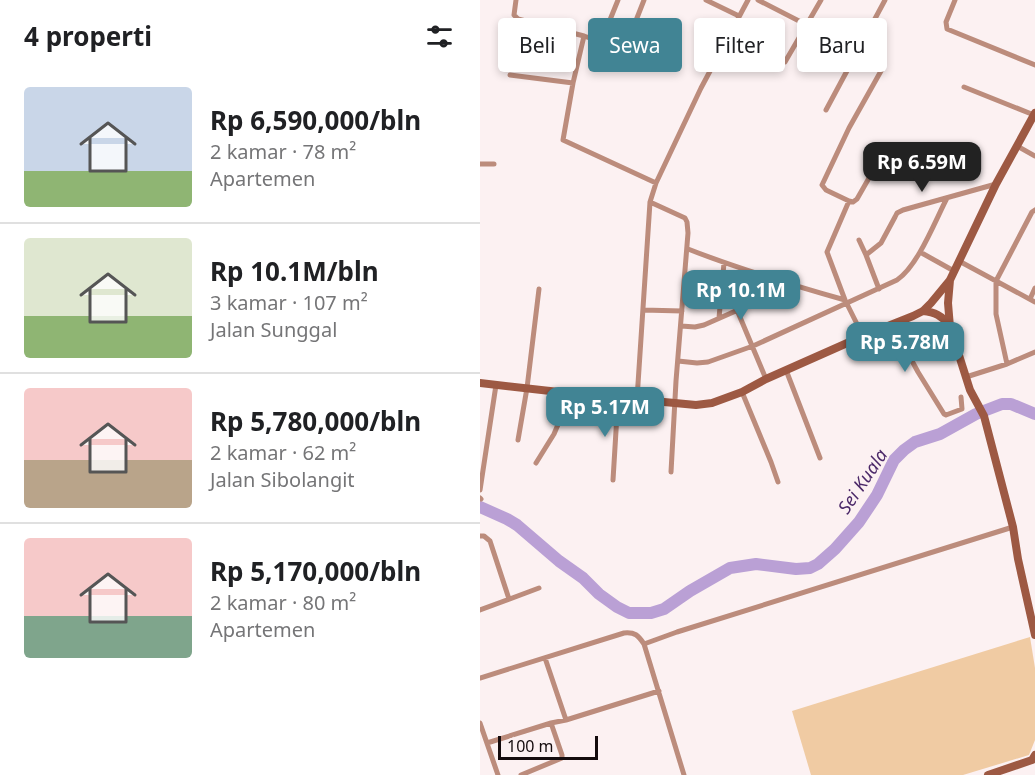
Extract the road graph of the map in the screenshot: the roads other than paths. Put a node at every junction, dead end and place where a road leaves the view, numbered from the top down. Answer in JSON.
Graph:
{"nodes":[{"id":1,"x":516,"y":0,"type":"edge"},
{"id":2,"x":618,"y":0,"type":"edge"},
{"id":3,"x":644,"y":0,"type":"edge"},
{"id":4,"x":706,"y":0,"type":"edge"},
{"id":5,"x":748,"y":0,"type":"edge"},
{"id":6,"x":758,"y":0,"type":"edge"},
{"id":7,"x":821,"y":0,"type":"edge"},
{"id":8,"x":885,"y":0,"type":"edge"},
{"id":9,"x":955,"y":0,"type":"edge"},
{"id":10,"x":739,"y":16,"type":"junction"},
{"id":11,"x":611,"y":18,"type":"edge"},
{"id":12,"x":637,"y":18,"type":"edge"},
{"id":13,"x":811,"y":18,"type":"edge"},
{"id":14,"x":876,"y":18,"type":"edge"},
{"id":15,"x":797,"y":21,"type":"edge"},
{"id":16,"x":584,"y":36,"type":"junction"},
{"id":17,"x":588,"y":37,"type":"edge"},
{"id":18,"x":797,"y":42,"type":"edge"},
{"id":19,"x":785,"y":62,"type":"dead end"},
{"id":20,"x":1035,"y":65,"type":"edge"},
{"id":21,"x":847,"y":72,"type":"edge"},
{"id":22,"x":880,"y":72,"type":"edge"},
{"id":23,"x":510,"y":75,"type":"dead end"},
{"id":24,"x":573,"y":83,"type":"junction"},
{"id":25,"x":964,"y":87,"type":"dead end"},
{"id":26,"x":826,"y":110,"type":"dead end"},
{"id":27,"x":1035,"y":114,"type":"edge"},
{"id":28,"x":1031,"y":130,"type":"edge"},
{"id":29,"x":1017,"y":146,"type":"junction"},
{"id":30,"x":1035,"y":156,"type":"edge"},
{"id":31,"x":881,"y":158,"type":"dead end"},
{"id":32,"x":480,"y":164,"type":"edge"},
{"id":33,"x":494,"y":164,"type":"dead end"},
{"id":34,"x":656,"y":183,"type":"junction"},
{"id":35,"x":996,"y":184,"type":"junction"},
{"id":36,"x":946,"y":198,"type":"junction"},
{"id":37,"x":849,"y":201,"type":"junction"},
{"id":38,"x":650,"y":202,"type":"junction"},
{"id":39,"x":1035,"y":210,"type":"edge"},
{"id":40,"x":859,"y":240,"type":"dead end"},
{"id":41,"x":688,"y":249,"type":"junction"},
{"id":42,"x":920,"y":252,"type":"junction"},
{"id":43,"x":866,"y":255,"type":"junction"},
{"id":44,"x":959,"y":261,"type":"junction"},
{"id":45,"x":724,"y":263,"type":"junction"},
{"id":46,"x":954,"y":271,"type":"junction"},
{"id":47,"x":950,"y":280,"type":"junction"},
{"id":48,"x":996,"y":281,"type":"junction"},
{"id":49,"x":798,"y":286,"type":"junction"},
{"id":50,"x":1035,"y":288,"type":"edge"},
{"id":51,"x":540,"y":289,"type":"dead end"},
{"id":52,"x":879,"y":289,"type":"junction"},
{"id":53,"x":1032,"y":300,"type":"edge"},
{"id":54,"x":847,"y":301,"type":"junction"},
{"id":55,"x":643,"y":309,"type":"junction"},
{"id":56,"x":737,"y":310,"type":"junction"},
{"id":57,"x":923,"y":311,"type":"junction"},
{"id":58,"x":682,"y":312,"type":"junction"},
{"id":59,"x":719,"y":318,"type":"junction"},
{"id":60,"x":892,"y":324,"type":"junction"},
{"id":61,"x":681,"y":326,"type":"junction"},
{"id":62,"x":950,"y":327,"type":"junction"},
{"id":63,"x":863,"y":336,"type":"junction"},
{"id":64,"x":753,"y":346,"type":"junction"},
{"id":65,"x":1035,"y":352,"type":"edge"},
{"id":66,"x":678,"y":362,"type":"junction"},
{"id":67,"x":1007,"y":364,"type":"junction"},
{"id":68,"x":786,"y":370,"type":"junction"},
{"id":69,"x":966,"y":377,"type":"junction"},
{"id":70,"x":766,"y":379,"type":"junction"},
{"id":71,"x":480,"y":383,"type":"edge"},
{"id":72,"x":496,"y":385,"type":"junction"},
{"id":73,"x":527,"y":388,"type":"junction"},
{"id":74,"x":742,"y":392,"type":"junction"},
{"id":75,"x":568,"y":393,"type":"junction"},
{"id":76,"x":618,"y":398,"type":"junction"},
{"id":77,"x":974,"y":398,"type":"junction"},
{"id":78,"x":637,"y":399,"type":"junction"},
{"id":79,"x":675,"y":404,"type":"junction"},
{"id":80,"x":518,"y":440,"type":"dead end"},
{"id":81,"x":820,"y":458,"type":"dead end"},
{"id":82,"x":536,"y":462,"type":"dead end"},
{"id":83,"x":671,"y":472,"type":"dead end"},
{"id":84,"x":613,"y":480,"type":"dead end"},
{"id":85,"x":778,"y":482,"type":"dead end"},
{"id":86,"x":480,"y":490,"type":"edge"},
{"id":87,"x":1013,"y":527,"type":"junction"},
{"id":88,"x":480,"y":536,"type":"edge"},
{"id":89,"x":539,"y":588,"type":"dead end"},
{"id":90,"x":509,"y":599,"type":"junction"},
{"id":91,"x":480,"y":610,"type":"edge"},
{"id":92,"x":1035,"y":635,"type":"edge"},
{"id":93,"x":644,"y":644,"type":"junction"},
{"id":94,"x":545,"y":658,"type":"junction"},
{"id":95,"x":480,"y":678,"type":"edge"},
{"id":96,"x":658,"y":691,"type":"junction"},
{"id":97,"x":566,"y":720,"type":"junction"},
{"id":98,"x":480,"y":723,"type":"edge"},
{"id":99,"x":551,"y":723,"type":"junction"},
{"id":100,"x":487,"y":743,"type":"junction"},
{"id":101,"x":1034,"y":758,"type":"edge"},
{"id":102,"x":1012,"y":771,"type":"edge"},
{"id":103,"x":498,"y":775,"type":"edge"},
{"id":104,"x":521,"y":775,"type":"edge"},
{"id":105,"x":684,"y":775,"type":"edge"},
{"id":106,"x":987,"y":775,"type":"edge"}],
"edges":[{"from":1,"to":16,"type":"street"},
{"from":2,"to":11,"type":"street"},
{"from":3,"to":12,"type":"street"},
{"from":4,"to":10,"type":"street"},
{"from":5,"to":10,"type":"street"},
{"from":6,"to":15,"type":"street"},
{"from":7,"to":13,"type":"street"},
{"from":8,"to":14,"type":"street"},
{"from":9,"to":20,"type":"street"},
{"from":10,"to":34,"type":"street"},
{"from":16,"to":17,"type":"street"},
{"from":16,"to":24,"type":"street"},
{"from":18,"to":19,"type":"street"},
{"from":21,"to":26,"type":"street"},
{"from":22,"to":37,"type":"street"},
{"from":23,"to":24,"type":"street"},
{"from":24,"to":34,"type":"street"},
{"from":25,"to":27,"type":"street"},
{"from":27,"to":28,"type":"street"},
{"from":28,"to":29,"type":"street"},
{"from":29,"to":30,"type":"street"},
{"from":29,"to":35,"type":"street"},
{"from":31,"to":37,"type":"street"},
{"from":32,"to":33,"type":"street"},
{"from":34,"to":38,"type":"street"},
{"from":35,"to":36,"type":"street"},
{"from":35,"to":44,"type":"street"},
{"from":36,"to":42,"type":"street"},
{"from":36,"to":43,"type":"street"},
{"from":37,"to":54,"type":"street"},
{"from":38,"to":41,"type":"street"},
{"from":38,"to":55,"type":"street"},
{"from":39,"to":48,"type":"street"},
{"from":40,"to":43,"type":"street"},
{"from":41,"to":45,"type":"street"},
{"from":41,"to":58,"type":"street"},
{"from":42,"to":46,"type":"street"},
{"from":42,"to":52,"type":"street"},
{"from":43,"to":52,"type":"street"},
{"from":44,"to":46,"type":"street"},
{"from":44,"to":48,"type":"street"},
{"from":45,"to":49,"type":"street"},
{"from":45,"to":59,"type":"street"},
{"from":46,"to":47,"type":"street"},
{"from":47,"to":57,"type":"street"},
{"from":47,"to":62,"type":"street"},
{"from":48,"to":53,"type":"street"},
{"from":48,"to":67,"type":"street"},
{"from":49,"to":54,"type":"street"},
{"from":49,"to":56,"type":"street"},
{"from":50,"to":53,"type":"street"},
{"from":51,"to":73,"type":"street"},
{"from":52,"to":54,"type":"street"},
{"from":54,"to":63,"type":"street"},
{"from":54,"to":64,"type":"street"},
{"from":55,"to":58,"type":"street"},
{"from":55,"to":78,"type":"street"},
{"from":56,"to":59,"type":"street"},
{"from":56,"to":64,"type":"street"},
{"from":57,"to":60,"type":"street"},
{"from":57,"to":62,"type":"street"},
{"from":58,"to":61,"type":"street"},
{"from":59,"to":61,"type":"street"},
{"from":60,"to":63,"type":"street"},
{"from":60,"to":77,"type":"street"},
{"from":61,"to":66,"type":"street"},
{"from":62,"to":69,"type":"street"},
{"from":63,"to":68,"type":"street"},
{"from":64,"to":66,"type":"street"},
{"from":64,"to":70,"type":"street"},
{"from":65,"to":67,"type":"street"},
{"from":66,"to":79,"type":"street"},
{"from":67,"to":69,"type":"street"},
{"from":68,"to":70,"type":"street"},
{"from":68,"to":81,"type":"street"},
{"from":69,"to":77,"type":"street"},
{"from":70,"to":74,"type":"street"},
{"from":71,"to":72,"type":"street"},
{"from":72,"to":73,"type":"street"},
{"from":72,"to":86,"type":"street"},
{"from":73,"to":75,"type":"street"},
{"from":73,"to":80,"type":"street"},
{"from":74,"to":79,"type":"street"},
{"from":74,"to":85,"type":"street"},
{"from":75,"to":76,"type":"street"},
{"from":75,"to":82,"type":"street"},
{"from":76,"to":78,"type":"street"},
{"from":76,"to":84,"type":"street"},
{"from":77,"to":87,"type":"street"},
{"from":78,"to":79,"type":"street"},
{"from":79,"to":83,"type":"street"},
{"from":87,"to":92,"type":"street"},
{"from":87,"to":93,"type":"street"},
{"from":88,"to":90,"type":"street"},
{"from":89,"to":90,"type":"street"},
{"from":90,"to":91,"type":"street"},
{"from":93,"to":94,"type":"street"},
{"from":93,"to":96,"type":"street"},
{"from":94,"to":95,"type":"street"},
{"from":94,"to":97,"type":"street"},
{"from":96,"to":97,"type":"street"},
{"from":96,"to":105,"type":"street"},
{"from":97,"to":99,"type":"street"},
{"from":98,"to":100,"type":"street"},
{"from":99,"to":100,"type":"street"},
{"from":99,"to":104,"type":"street"},
{"from":100,"to":103,"type":"street"},
{"from":101,"to":102,"type":"street"},
{"from":102,"to":106,"type":"street"}]}
